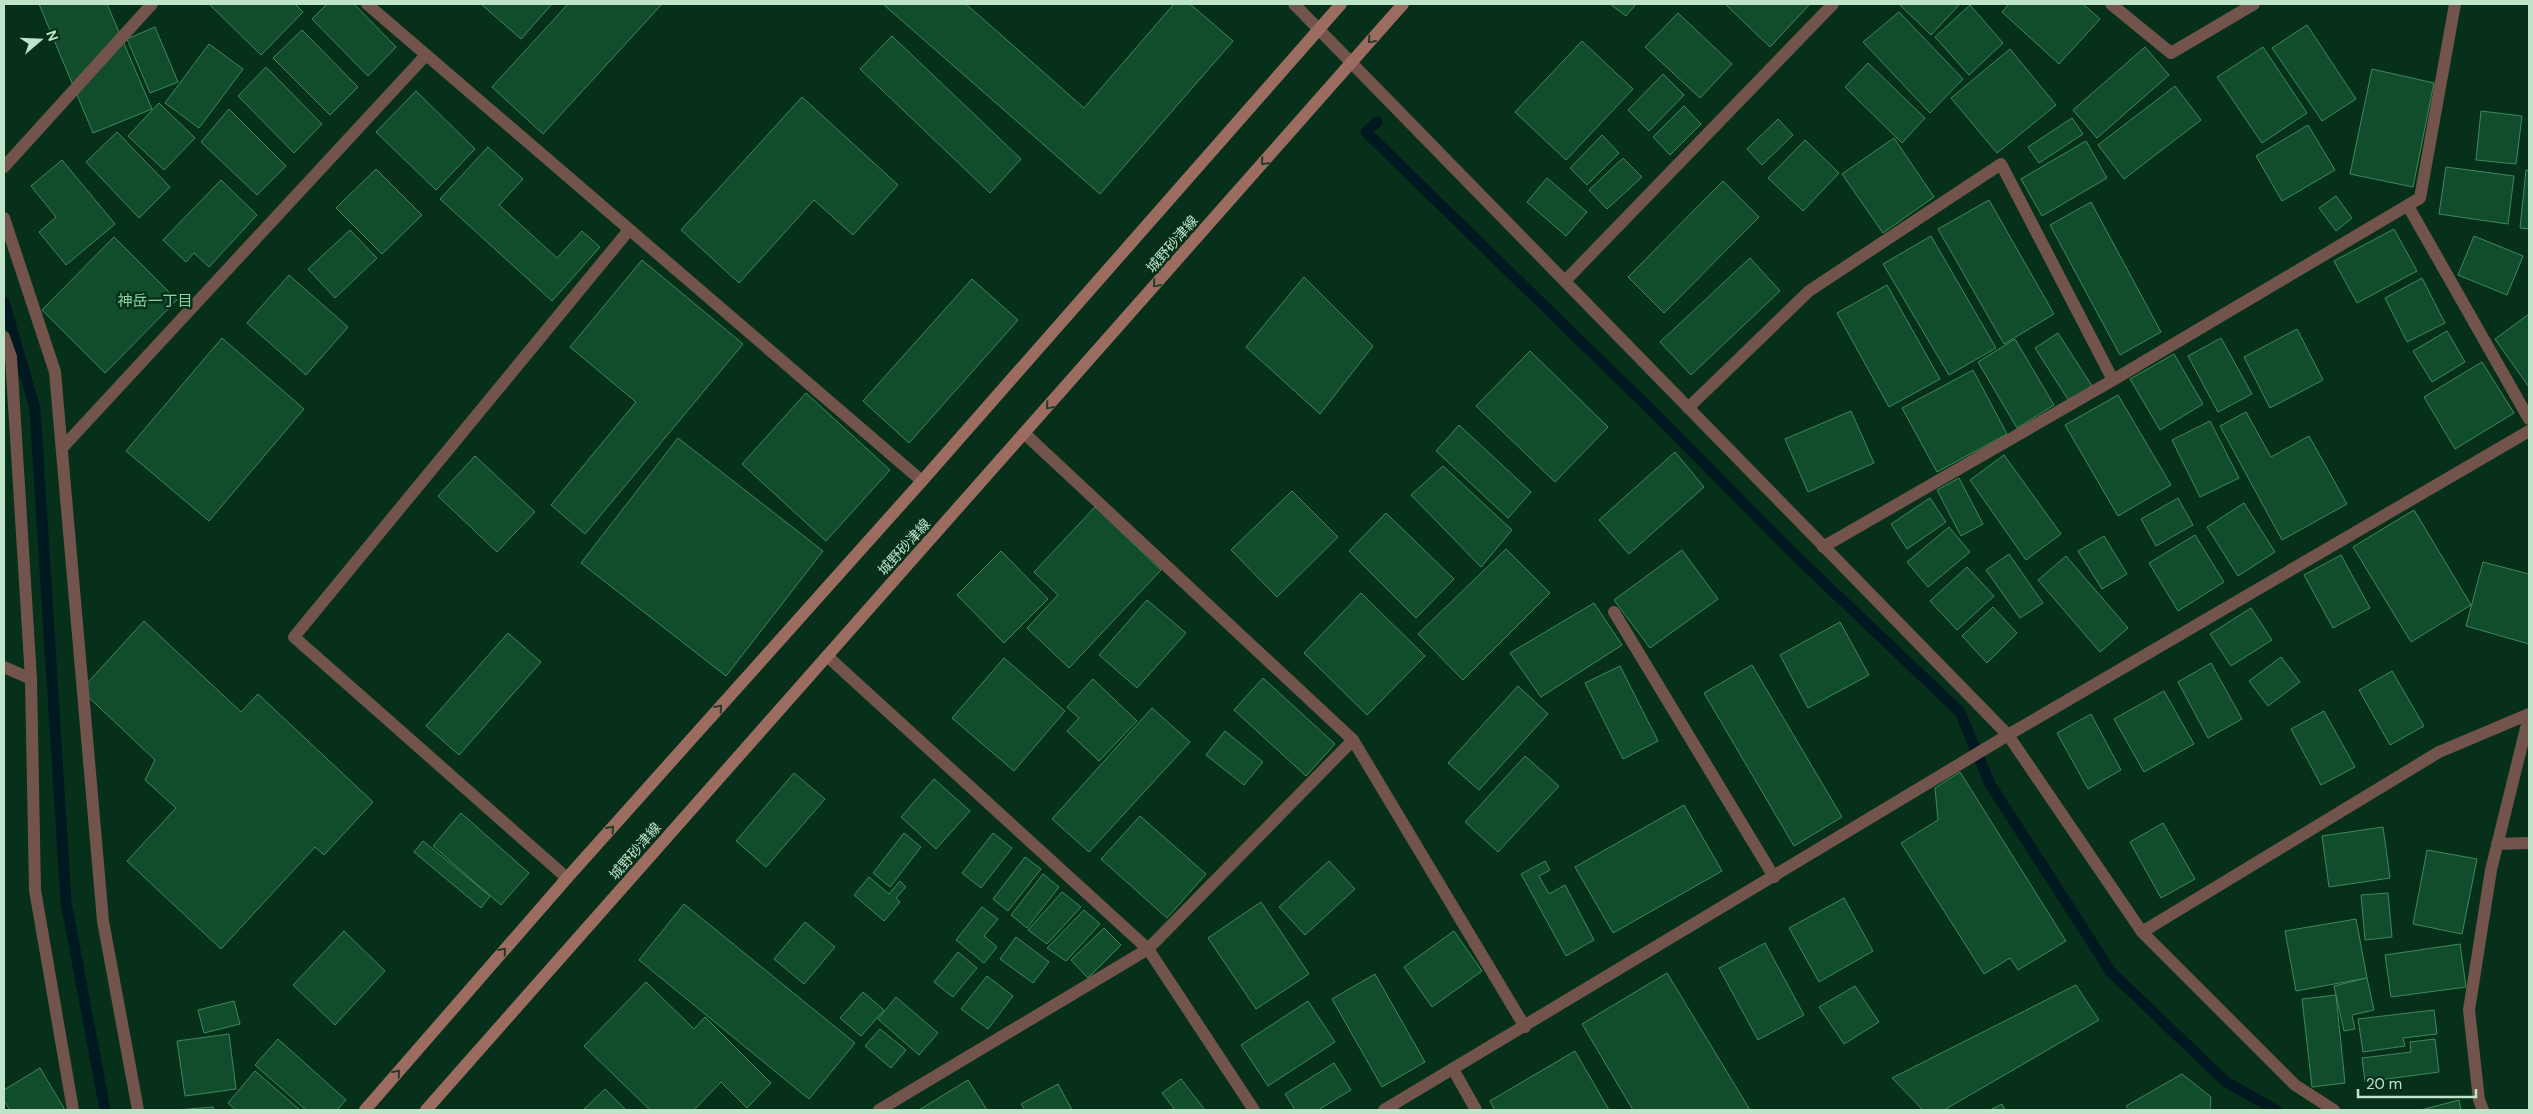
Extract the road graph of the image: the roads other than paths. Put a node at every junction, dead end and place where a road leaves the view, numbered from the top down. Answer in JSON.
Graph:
{"nodes":[{"id":1,"x":152,"y":4,"type":"edge"},
{"id":2,"x":366,"y":4,"type":"edge"},
{"id":3,"x":1294,"y":4,"type":"edge"},
{"id":4,"x":1341,"y":4,"type":"edge"},
{"id":5,"x":1403,"y":4,"type":"edge"},
{"id":6,"x":1833,"y":4,"type":"edge"},
{"id":7,"x":2111,"y":4,"type":"edge"},
{"id":8,"x":2254,"y":4,"type":"edge"},
{"id":9,"x":2455,"y":4,"type":"edge"},
{"id":10,"x":1320,"y":28,"type":"junction"},
{"id":11,"x":426,"y":55,"type":"junction"},
{"id":12,"x":1350,"y":64,"type":"junction"},
{"id":13,"x":4,"y":167,"type":"edge"},
{"id":14,"x":2408,"y":206,"type":"junction"},
{"id":15,"x":4,"y":218,"type":"edge"},
{"id":16,"x":629,"y":230,"type":"junction"},
{"id":17,"x":1565,"y":281,"type":"junction"},
{"id":18,"x":4,"y":337,"type":"edge"},
{"id":19,"x":2114,"y":380,"type":"junction"},
{"id":20,"x":1688,"y":408,"type":"junction"},
{"id":21,"x":2529,"y":419,"type":"edge"},
{"id":22,"x":2529,"y":431,"type":"edge"},
{"id":23,"x":1025,"y":434,"type":"junction"},
{"id":24,"x":63,"y":447,"type":"junction"},
{"id":25,"x":922,"y":481,"type":"junction"},
{"id":26,"x":1823,"y":547,"type":"junction"},
{"id":27,"x":1614,"y":612,"type":"dead end"},
{"id":28,"x":827,"y":656,"type":"junction"},
{"id":29,"x":4,"y":667,"type":"edge"},
{"id":30,"x":31,"y":679,"type":"junction"},
{"id":31,"x":2529,"y":715,"type":"edge"},
{"id":32,"x":2008,"y":735,"type":"junction"},
{"id":33,"x":1353,"y":740,"type":"junction"},
{"id":34,"x":2529,"y":843,"type":"edge"},
{"id":35,"x":2497,"y":844,"type":"junction"},
{"id":36,"x":1774,"y":876,"type":"junction"},
{"id":37,"x":567,"y":878,"type":"junction"},
{"id":38,"x":2142,"y":932,"type":"junction"},
{"id":39,"x":1148,"y":949,"type":"junction"},
{"id":40,"x":1525,"y":1027,"type":"junction"},
{"id":41,"x":1452,"y":1069,"type":"junction"},
{"id":42,"x":73,"y":1110,"type":"edge"},
{"id":43,"x":138,"y":1110,"type":"edge"},
{"id":44,"x":365,"y":1110,"type":"edge"},
{"id":45,"x":426,"y":1110,"type":"edge"},
{"id":46,"x":879,"y":1110,"type":"edge"},
{"id":47,"x":1254,"y":1110,"type":"edge"},
{"id":48,"x":1384,"y":1110,"type":"edge"},
{"id":49,"x":1476,"y":1110,"type":"edge"},
{"id":50,"x":2334,"y":1110,"type":"edge"},
{"id":51,"x":2483,"y":1110,"type":"edge"}],
"edges":[{"from":1,"to":13,"type":"street"},
{"from":2,"to":11,"type":"street"},
{"from":3,"to":10,"type":"street"},
{"from":4,"to":10,"type":"main road"},
{"from":5,"to":12,"type":"main road","name":"城野砂津線","one_way":true},
{"from":6,"to":17,"type":"street"},
{"from":7,"to":8,"type":"street"},
{"from":9,"to":14,"type":"street"},
{"from":10,"to":12,"type":"street"},
{"from":10,"to":25,"type":"main road"},
{"from":11,"to":16,"type":"street"},
{"from":11,"to":24,"type":"street"},
{"from":12,"to":17,"type":"street"},
{"from":12,"to":23,"type":"main road","name":"城野砂津線","one_way":true},
{"from":14,"to":19,"type":"street"},
{"from":14,"to":21,"type":"street"},
{"from":15,"to":24,"type":"street"},
{"from":16,"to":25,"type":"street"},
{"from":16,"to":37,"type":"street"},
{"from":17,"to":20,"type":"street"},
{"from":18,"to":30,"type":"street"},
{"from":19,"to":20,"type":"street"},
{"from":19,"to":26,"type":"street"},
{"from":20,"to":26,"type":"street"},
{"from":22,"to":32,"type":"street"},
{"from":23,"to":28,"type":"main road","name":"城野砂津線"},
{"from":23,"to":33,"type":"street"},
{"from":24,"to":43,"type":"street"},
{"from":37,"to":25,"type":"main road","one_way":true},
{"from":26,"to":32,"type":"street"},
{"from":27,"to":36,"type":"street"},
{"from":28,"to":39,"type":"street"},
{"from":28,"to":45,"type":"main road","name":"城野砂津線"},
{"from":29,"to":30,"type":"street"},
{"from":30,"to":42,"type":"street"},
{"from":31,"to":35,"type":"street"},
{"from":31,"to":38,"type":"street"},
{"from":32,"to":36,"type":"street"},
{"from":32,"to":38,"type":"street"},
{"from":33,"to":39,"type":"street"},
{"from":33,"to":40,"type":"street"},
{"from":34,"to":35,"type":"street"},
{"from":35,"to":51,"type":"street"},
{"from":36,"to":40,"type":"street"},
{"from":44,"to":37,"type":"main road","one_way":true},
{"from":38,"to":50,"type":"street"},
{"from":39,"to":46,"type":"street"},
{"from":39,"to":47,"type":"street"},
{"from":40,"to":41,"type":"street"},
{"from":41,"to":48,"type":"street"},
{"from":41,"to":49,"type":"street"}]}
